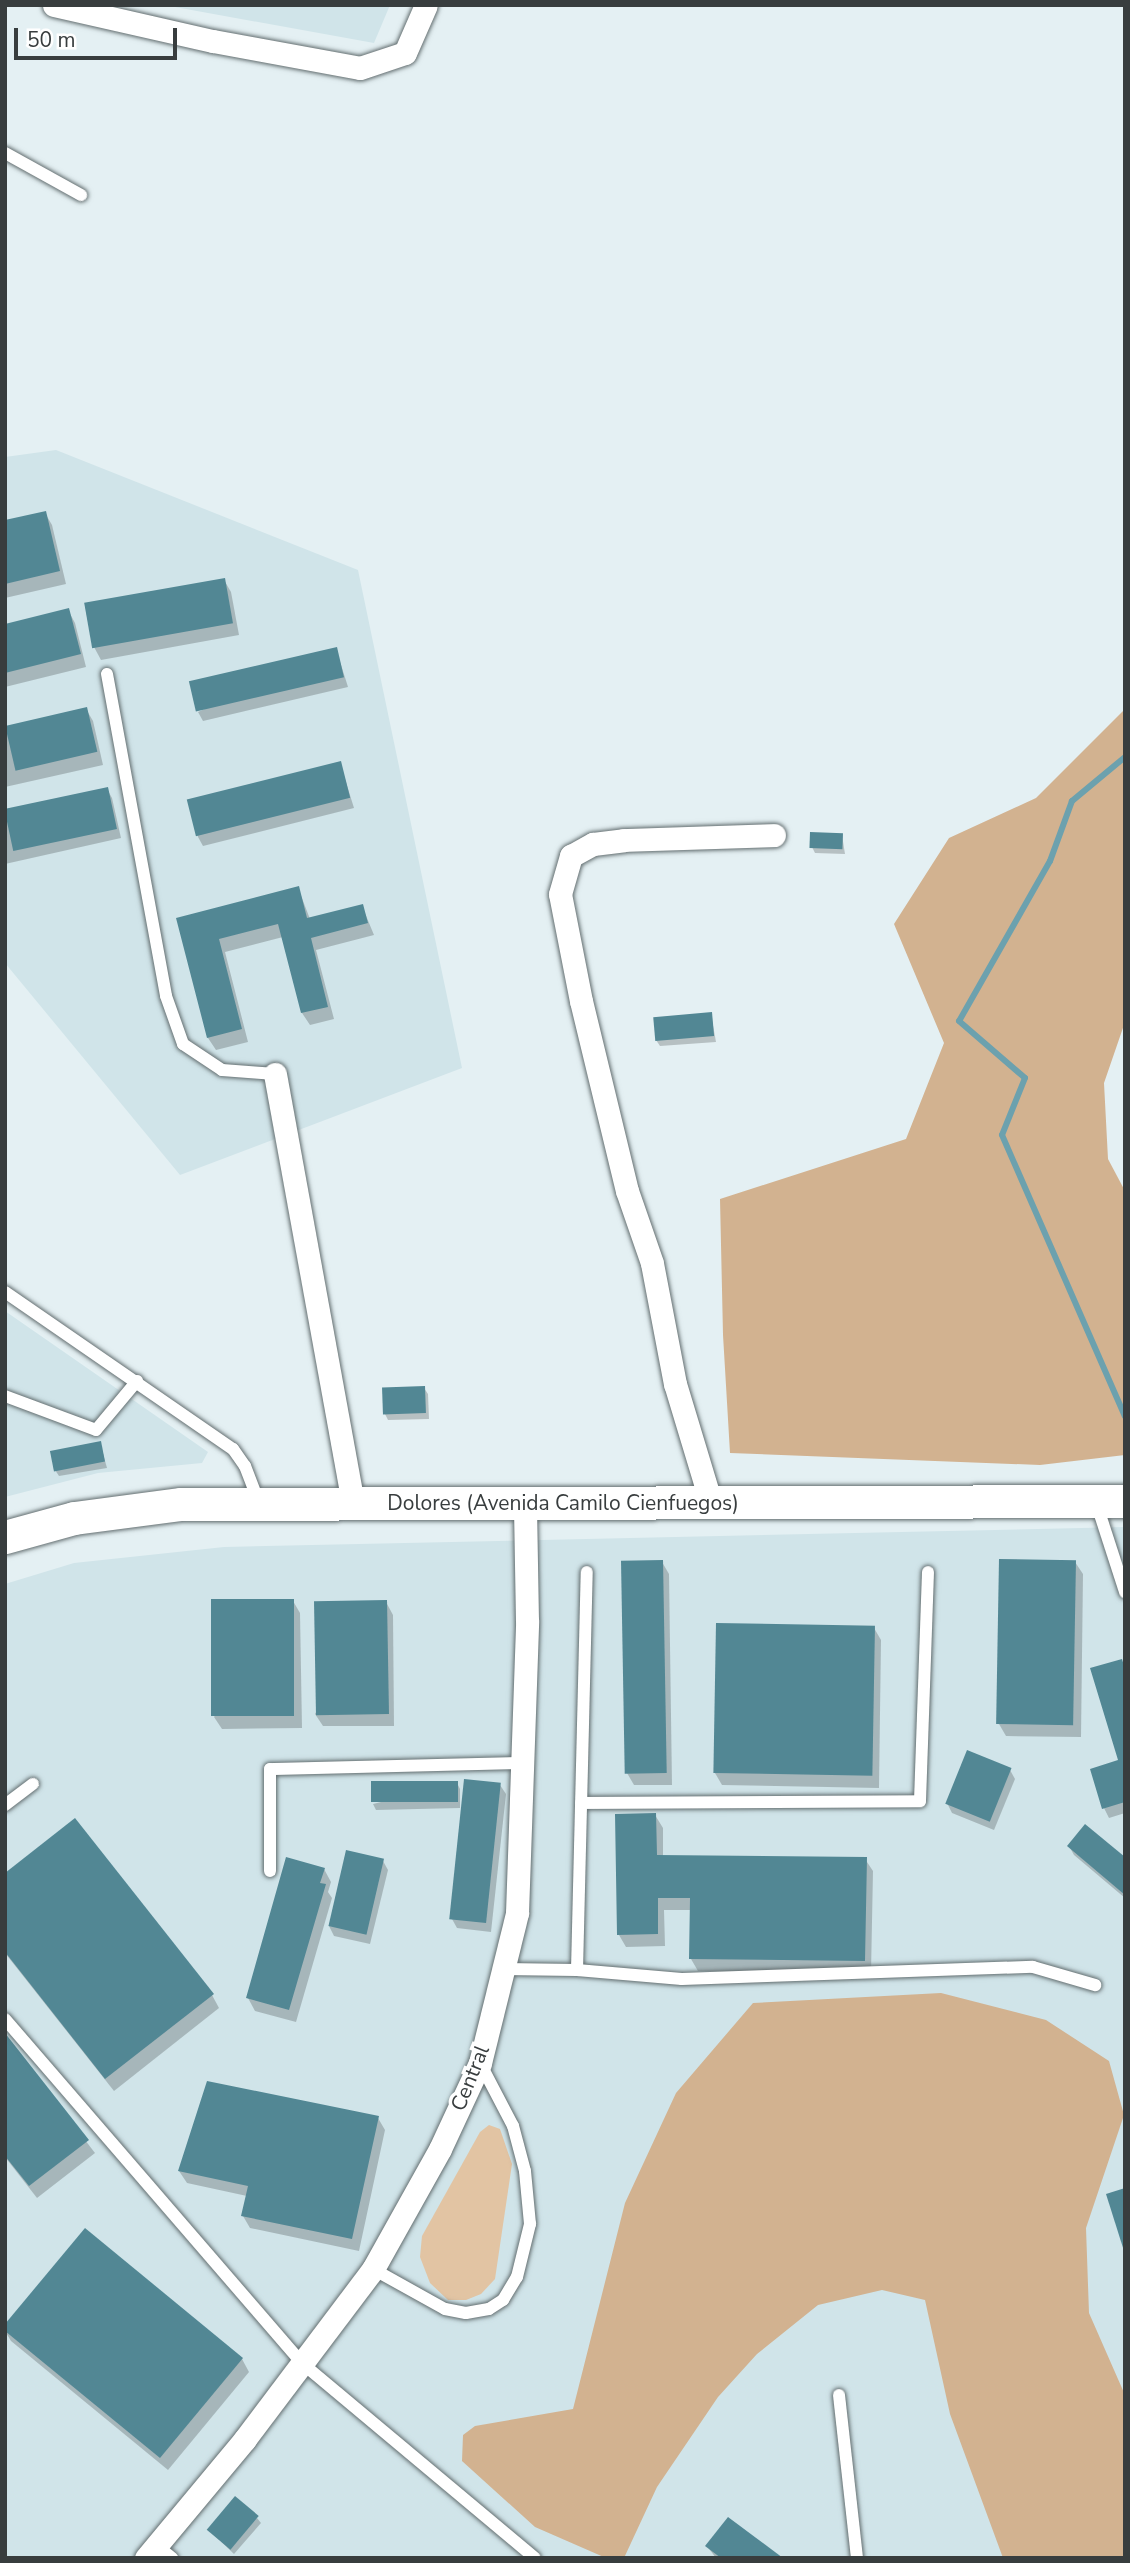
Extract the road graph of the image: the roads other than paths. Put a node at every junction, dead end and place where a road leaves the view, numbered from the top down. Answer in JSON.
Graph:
{"nodes":[{"id":1,"x":54,"y":5,"type":"edge"},
{"id":2,"x":426,"y":5,"type":"edge"},
{"id":3,"x":5,"y":153,"type":"edge"},
{"id":4,"x":81,"y":195,"type":"dead end"},
{"id":5,"x":107,"y":674,"type":"dead end"},
{"id":6,"x":774,"y":835,"type":"dead end"},
{"id":7,"x":275,"y":1074,"type":"joint"},
{"id":8,"x":5,"y":1292,"type":"edge"},
{"id":9,"x":137,"y":1381,"type":"junction"},
{"id":10,"x":5,"y":1396,"type":"edge"},
{"id":11,"x":353,"y":1502,"type":"junction"},
{"id":12,"x":1110,"y":1502,"type":"edge"},
{"id":13,"x":711,"y":1503,"type":"junction"},
{"id":14,"x":259,"y":1504,"type":"junction"},
{"id":15,"x":524,"y":1504,"type":"junction"},
{"id":16,"x":5,"y":1537,"type":"edge"},
{"id":17,"x":587,"y":1572,"type":"dead end"},
{"id":18,"x":928,"y":1573,"type":"dead end"},
{"id":19,"x":1125,"y":1592,"type":"edge"},
{"id":20,"x":523,"y":1763,"type":"junction"},
{"id":21,"x":33,"y":1784,"type":"dead end"},
{"id":22,"x":581,"y":1803,"type":"junction"},
{"id":23,"x":5,"y":1805,"type":"edge"},
{"id":24,"x":270,"y":1871,"type":"dead end"},
{"id":25,"x":503,"y":1969,"type":"junction"},
{"id":26,"x":577,"y":1970,"type":"junction"},
{"id":27,"x":1095,"y":1985,"type":"dead end"},
{"id":28,"x":5,"y":2019,"type":"edge"},
{"id":29,"x":480,"y":2063,"type":"junction"},
{"id":30,"x":373,"y":2269,"type":"junction"},
{"id":31,"x":303,"y":2364,"type":"junction"},
{"id":32,"x":839,"y":2395,"type":"dead end"},
{"id":33,"x":158,"y":2554,"type":"edge"},
{"id":34,"x":535,"y":2558,"type":"edge"},
{"id":35,"x":857,"y":2558,"type":"edge"}],
"edges":[{"from":1,"to":2,"type":"street"},
{"from":3,"to":4,"type":"lane"},
{"from":5,"to":7,"type":"lane"},
{"from":6,"to":13,"type":"street"},
{"from":7,"to":11,"type":"street"},
{"from":8,"to":9,"type":"lane"},
{"from":9,"to":10,"type":"lane"},
{"from":9,"to":14,"type":"lane"},
{"from":11,"to":14,"type":"main road","name":"Dolores (Avenida Camilo Cienfuegos)"},
{"from":11,"to":15,"type":"main road","name":"Dolores (Avenida Camilo Cienfuegos)"},
{"from":12,"to":13,"type":"main road","name":"Dolores (Avenida Camilo Cienfuegos)"},
{"from":12,"to":19,"type":"lane"},
{"from":13,"to":15,"type":"main road","name":"Dolores (Avenida Camilo Cienfuegos)"},
{"from":14,"to":16,"type":"main road","name":"Dolores (Avenida Camilo Cienfuegos)"},
{"from":15,"to":20,"type":"street","name":"Central"},
{"from":17,"to":22,"type":"lane"},
{"from":18,"to":22,"type":"lane"},
{"from":20,"to":24,"type":"lane"},
{"from":20,"to":25,"type":"street","name":"Central"},
{"from":21,"to":23,"type":"lane"},
{"from":22,"to":26,"type":"lane"},
{"from":25,"to":26,"type":"lane"},
{"from":25,"to":29,"type":"street","name":"Central"},
{"from":26,"to":27,"type":"lane"},
{"from":28,"to":31,"type":"lane"},
{"from":29,"to":30,"type":"street","name":"Central"},
{"from":29,"to":30,"type":"lane"},
{"from":30,"to":31,"type":"street","name":"Central"},
{"from":31,"to":33,"type":"street","name":"Central"},
{"from":31,"to":34,"type":"lane"},
{"from":32,"to":35,"type":"lane"}]}
